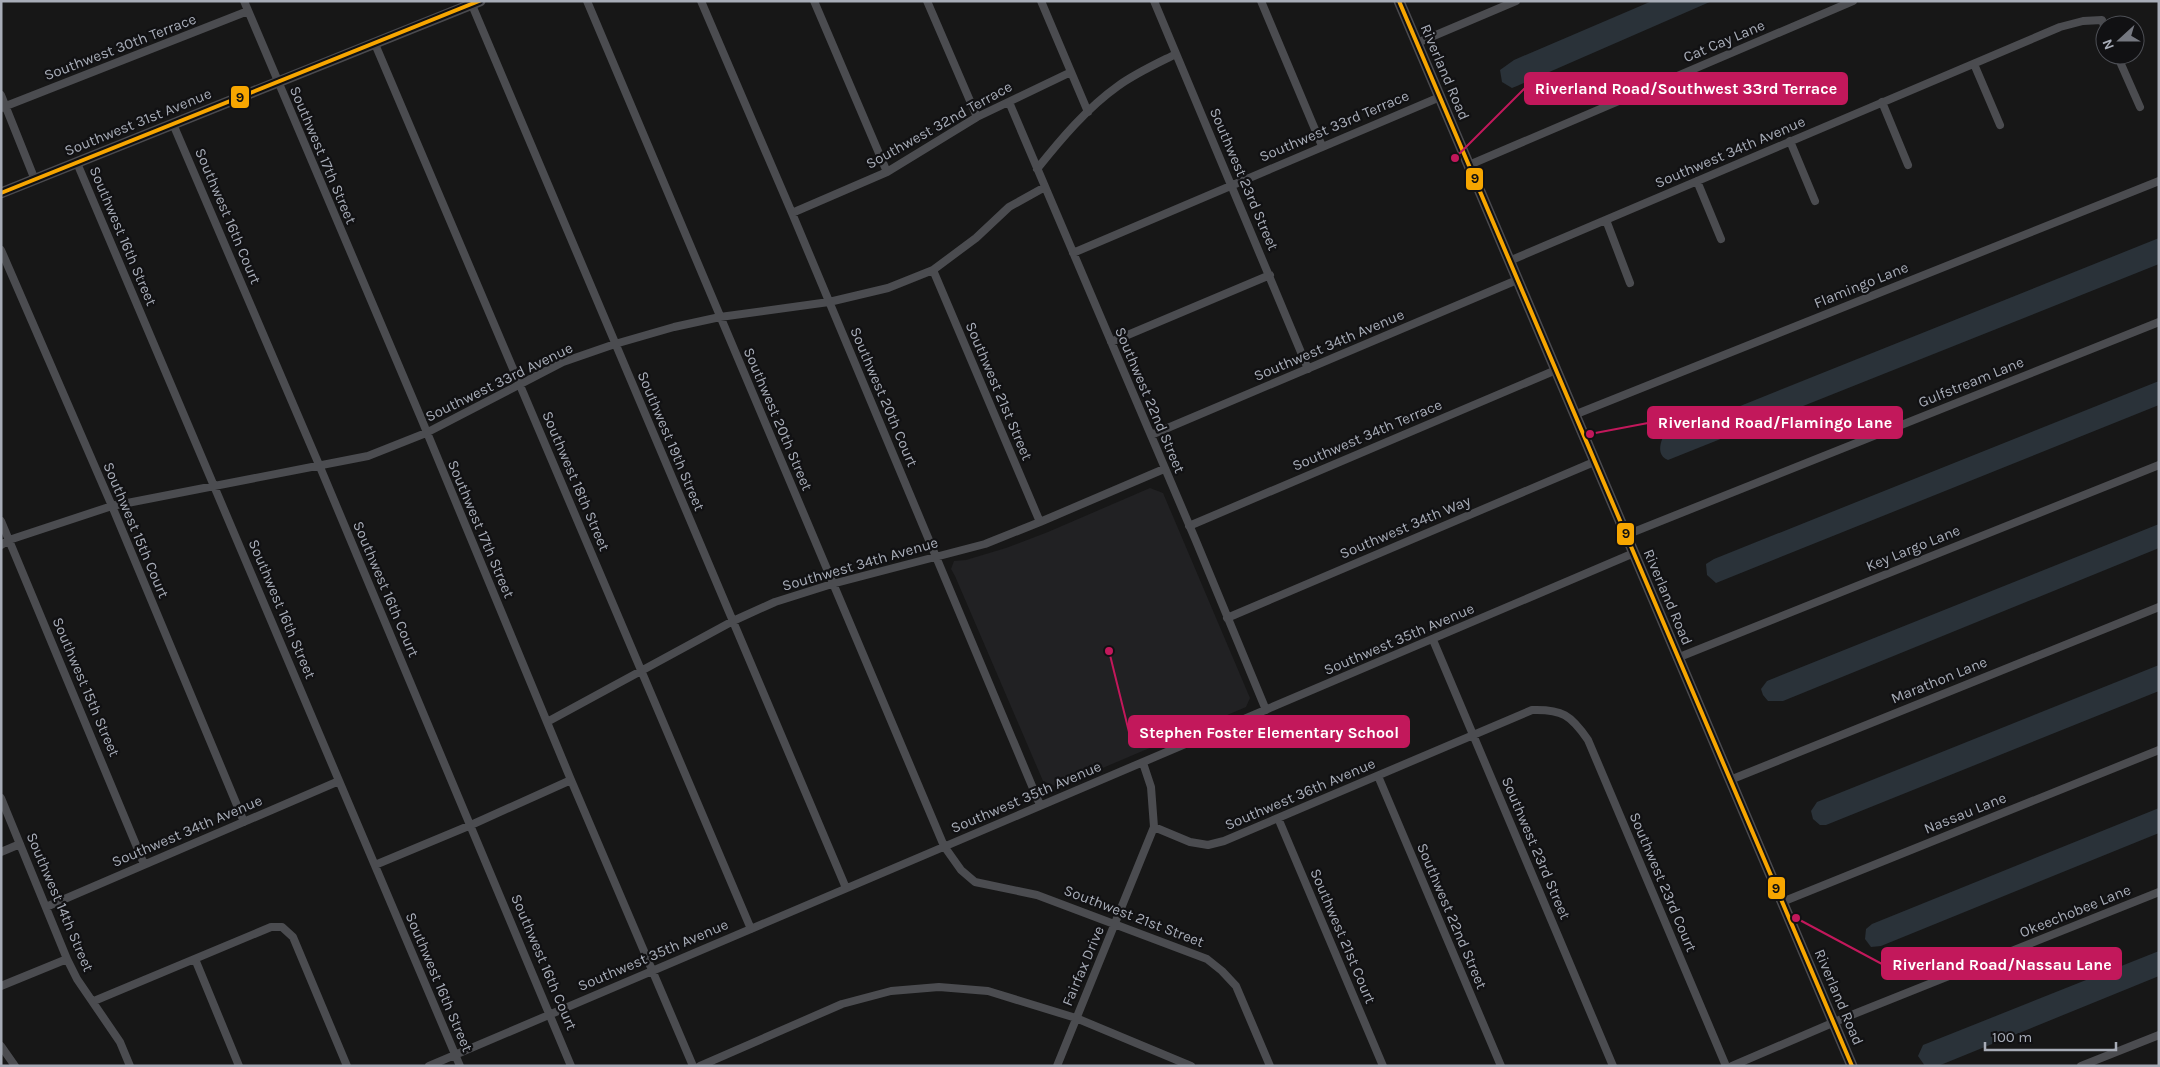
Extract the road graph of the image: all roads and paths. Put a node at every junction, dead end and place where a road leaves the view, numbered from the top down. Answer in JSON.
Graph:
{"nodes":[{"id":1,"x":244,"y":1,"type":"edge"},
{"id":2,"x":587,"y":1,"type":"edge"},
{"id":3,"x":701,"y":1,"type":"edge"},
{"id":4,"x":814,"y":1,"type":"edge"},
{"id":5,"x":927,"y":1,"type":"edge"},
{"id":6,"x":1041,"y":1,"type":"edge"},
{"id":7,"x":1154,"y":1,"type":"edge"},
{"id":8,"x":1261,"y":1,"type":"edge"},
{"id":9,"x":1399,"y":1,"type":"edge"},
{"id":10,"x":1516,"y":1,"type":"edge"},
{"id":11,"x":1853,"y":1,"type":"edge"},
{"id":12,"x":476,"y":3,"type":"edge"},
{"id":13,"x":248,"y":11,"type":"junction"},
{"id":14,"x":2095,"y":23,"type":"edge"},
{"id":15,"x":1417,"y":43,"type":"junction"},
{"id":16,"x":375,"y":44,"type":"junction"},
{"id":17,"x":1176,"y":54,"type":"junction"},
{"id":18,"x":1974,"y":64,"type":"junction"},
{"id":19,"x":2121,"y":65,"type":"edge"},
{"id":20,"x":1071,"y":72,"type":"junction"},
{"id":21,"x":277,"y":83,"type":"junction"},
{"id":22,"x":1,"y":95,"type":"edge"},
{"id":23,"x":1440,"y":97,"type":"junction"},
{"id":24,"x":1009,"y":102,"type":"junction"},
{"id":25,"x":1882,"y":102,"type":"junction"},
{"id":26,"x":4,"y":107,"type":"edge"},
{"id":27,"x":2140,"y":107,"type":"dead end"},
{"id":28,"x":1088,"y":112,"type":"junction"},
{"id":29,"x":976,"y":117,"type":"junction"},
{"id":30,"x":173,"y":124,"type":"junction"},
{"id":31,"x":2000,"y":125,"type":"dead end"},
{"id":32,"x":1790,"y":141,"type":"junction"},
{"id":33,"x":1322,"y":146,"type":"junction"},
{"id":34,"x":77,"y":163,"type":"junction"},
{"id":35,"x":1469,"y":165,"type":"junction"},
{"id":36,"x":1908,"y":166,"type":"dead end"},
{"id":37,"x":1037,"y":169,"type":"junction"},
{"id":38,"x":887,"y":172,"type":"junction"},
{"id":39,"x":35,"y":180,"type":"junction"},
{"id":40,"x":1697,"y":181,"type":"junction"},
{"id":41,"x":2159,"y":181,"type":"edge"},
{"id":42,"x":1231,"y":185,"type":"junction"},
{"id":43,"x":1045,"y":187,"type":"junction"},
{"id":44,"x":1,"y":193,"type":"edge"},
{"id":45,"x":1815,"y":201,"type":"dead end"},
{"id":46,"x":792,"y":213,"type":"junction"},
{"id":47,"x":1606,"y":220,"type":"junction"},
{"id":48,"x":1721,"y":239,"type":"dead end"},
{"id":49,"x":1,"y":250,"type":"edge"},
{"id":50,"x":1073,"y":252,"type":"junction"},
{"id":51,"x":1509,"y":261,"type":"junction"},
{"id":52,"x":933,"y":270,"type":"junction"},
{"id":53,"x":1270,"y":275,"type":"junction"},
{"id":54,"x":1518,"y":280,"type":"junction"},
{"id":55,"x":1630,"y":283,"type":"dead end"},
{"id":56,"x":830,"y":302,"type":"junction"},
{"id":57,"x":720,"y":317,"type":"junction"},
{"id":58,"x":2159,"y":322,"type":"edge"},
{"id":59,"x":1111,"y":342,"type":"junction"},
{"id":60,"x":615,"y":344,"type":"junction"},
{"id":61,"x":1308,"y":369,"type":"junction"},
{"id":62,"x":1556,"y":370,"type":"junction"},
{"id":63,"x":519,"y":384,"type":"junction"},
{"id":64,"x":1574,"y":415,"type":"junction"},
{"id":65,"x":426,"y":433,"type":"junction"},
{"id":66,"x":1151,"y":435,"type":"junction"},
{"id":67,"x":1594,"y":462,"type":"junction"},
{"id":68,"x":2159,"y":465,"type":"edge"},
{"id":69,"x":320,"y":466,"type":"junction"},
{"id":70,"x":1164,"y":469,"type":"junction"},
{"id":71,"x":215,"y":485,"type":"junction"},
{"id":72,"x":112,"y":506,"type":"junction"},
{"id":73,"x":1,"y":521,"type":"edge"},
{"id":74,"x":1040,"y":522,"type":"junction"},
{"id":75,"x":1190,"y":526,"type":"junction"},
{"id":76,"x":1626,"y":535,"type":"junction"},
{"id":77,"x":9,"y":540,"type":"junction"},
{"id":78,"x":1,"y":545,"type":"edge"},
{"id":79,"x":1634,"y":554,"type":"junction"},
{"id":80,"x":936,"y":557,"type":"junction"},
{"id":81,"x":832,"y":584,"type":"junction"},
{"id":82,"x":2159,"y":607,"type":"edge"},
{"id":83,"x":1227,"y":618,"type":"junction"},
{"id":84,"x":733,"y":621,"type":"junction"},
{"id":85,"x":1433,"y":640,"type":"junction"},
{"id":86,"x":1677,"y":658,"type":"junction"},
{"id":87,"x":641,"y":670,"type":"junction"},
{"id":88,"x":1266,"y":710,"type":"junction"},
{"id":89,"x":1566,"y":716,"type":"joint"},
{"id":90,"x":547,"y":722,"type":"junction"},
{"id":91,"x":1474,"y":734,"type":"junction"},
{"id":92,"x":2159,"y":750,"type":"edge"},
{"id":93,"x":1143,"y":763,"type":"junction"},
{"id":94,"x":1378,"y":776,"type":"junction"},
{"id":95,"x":571,"y":780,"type":"junction"},
{"id":96,"x":1730,"y":780,"type":"junction"},
{"id":97,"x":339,"y":781,"type":"junction"},
{"id":98,"x":1,"y":798,"type":"edge"},
{"id":99,"x":1040,"y":805,"type":"junction"},
{"id":100,"x":1278,"y":818,"type":"junction"},
{"id":101,"x":244,"y":822,"type":"junction"},
{"id":102,"x":471,"y":825,"type":"junction"},
{"id":103,"x":1154,"y":827,"type":"junction"},
{"id":104,"x":20,"y":844,"type":"junction"},
{"id":105,"x":944,"y":846,"type":"junction"},
{"id":106,"x":1,"y":852,"type":"edge"},
{"id":107,"x":144,"y":864,"type":"junction"},
{"id":108,"x":374,"y":865,"type":"junction"},
{"id":109,"x":846,"y":888,"type":"junction"},
{"id":110,"x":2159,"y":892,"type":"edge"},
{"id":111,"x":1782,"y":902,"type":"junction"},
{"id":112,"x":46,"y":907,"type":"junction"},
{"id":113,"x":1116,"y":923,"type":"junction"},
{"id":114,"x":751,"y":929,"type":"junction"},
{"id":115,"x":67,"y":959,"type":"junction"},
{"id":116,"x":195,"y":959,"type":"junction"},
{"id":117,"x":652,"y":970,"type":"junction"},
{"id":118,"x":1,"y":986,"type":"edge"},
{"id":119,"x":94,"y":1001,"type":"junction"},
{"id":120,"x":550,"y":1013,"type":"junction"},
{"id":121,"x":1076,"y":1018,"type":"junction"},
{"id":122,"x":1834,"y":1022,"type":"junction"},
{"id":123,"x":2159,"y":1034,"type":"edge"},
{"id":124,"x":1,"y":1046,"type":"edge"},
{"id":125,"x":455,"y":1054,"type":"junction"},
{"id":126,"x":14,"y":1066,"type":"edge"},
{"id":127,"x":130,"y":1066,"type":"edge"},
{"id":128,"x":239,"y":1066,"type":"edge"},
{"id":129,"x":347,"y":1066,"type":"edge"},
{"id":130,"x":429,"y":1066,"type":"edge"},
{"id":131,"x":460,"y":1066,"type":"edge"},
{"id":132,"x":571,"y":1066,"type":"edge"},
{"id":133,"x":694,"y":1066,"type":"edge"},
{"id":134,"x":700,"y":1066,"type":"edge"},
{"id":135,"x":1057,"y":1066,"type":"edge"},
{"id":136,"x":1191,"y":1066,"type":"edge"},
{"id":137,"x":1270,"y":1066,"type":"edge"},
{"id":138,"x":1383,"y":1066,"type":"edge"},
{"id":139,"x":1501,"y":1066,"type":"edge"},
{"id":140,"x":1613,"y":1066,"type":"edge"},
{"id":141,"x":1726,"y":1066,"type":"edge"},
{"id":142,"x":1732,"y":1066,"type":"edge"},
{"id":143,"x":1852,"y":1066,"type":"edge"},
{"id":144,"x":2081,"y":1066,"type":"edge"}],
"edges":[{"from":1,"to":13,"type":"street","name":"Southwest 17th Street"},
{"from":2,"to":57,"type":"street","name":"Southwest 20th Street"},
{"from":3,"to":46,"type":"street","name":"Southwest 20th Court"},
{"from":4,"to":38,"type":"street"},
{"from":5,"to":29,"type":"street"},
{"from":6,"to":20,"type":"street"},
{"from":7,"to":17,"type":"street","name":"Southwest 23rd Street"},
{"from":8,"to":33,"type":"street"},
{"from":9,"to":15,"type":"street","name":"Riverland Road"},
{"from":10,"to":15,"type":"street"},
{"from":11,"to":35,"type":"street","name":"Cat Cay Lane"},
{"from":12,"to":16,"type":"street","name":"Southwest 31st Avenue"},
{"from":12,"to":60,"type":"street","name":"Southwest 19th Street"},
{"from":13,"to":21,"type":"street","name":"Southwest 17th Street"},
{"from":13,"to":26,"type":"street","name":"Southwest 30th Terrace"},
{"from":14,"to":18,"type":"street","name":"Southwest 34th Avenue"},
{"from":15,"to":23,"type":"street","name":"Riverland Road"},
{"from":16,"to":21,"type":"street","name":"Southwest 31st Avenue"},
{"from":16,"to":63,"type":"street","name":"Southwest 18th Street"},
{"from":17,"to":28,"type":"street"},
{"from":17,"to":42,"type":"street","name":"Southwest 23rd Street"},
{"from":18,"to":25,"type":"street","name":"Southwest 34th Avenue"},
{"from":18,"to":31,"type":"street"},
{"from":19,"to":27,"type":"street"},
{"from":20,"to":24,"type":"street","name":"Southwest 32nd Terrace"},
{"from":20,"to":28,"type":"street"},
{"from":21,"to":30,"type":"street","name":"Southwest 31st Avenue"},
{"from":21,"to":65,"type":"street","name":"Southwest 17th Street"},
{"from":22,"to":26,"type":"street"},
{"from":23,"to":33,"type":"street","name":"Southwest 33rd Terrace"},
{"from":23,"to":35,"type":"street","name":"Riverland Road"},
{"from":24,"to":29,"type":"street","name":"Southwest 32nd Terrace"},
{"from":24,"to":37,"type":"street","name":"Southwest 22nd Street"},
{"from":25,"to":32,"type":"street","name":"Southwest 34th Avenue"},
{"from":25,"to":36,"type":"street"},
{"from":26,"to":39,"type":"street"},
{"from":28,"to":37,"type":"street"},
{"from":29,"to":38,"type":"street","name":"Southwest 32nd Terrace"},
{"from":30,"to":34,"type":"street","name":"Southwest 31st Avenue"},
{"from":30,"to":69,"type":"street","name":"Southwest 16th Court"},
{"from":32,"to":40,"type":"street","name":"Southwest 34th Avenue"},
{"from":32,"to":45,"type":"street"},
{"from":33,"to":42,"type":"street","name":"Southwest 33rd Terrace"},
{"from":34,"to":39,"type":"street","name":"Southwest 31st Avenue"},
{"from":34,"to":71,"type":"street","name":"Southwest 16th Street"},
{"from":35,"to":51,"type":"street","name":"Riverland Road"},
{"from":37,"to":43,"type":"street","name":"Southwest 22nd Street"},
{"from":38,"to":46,"type":"street","name":"Southwest 32nd Terrace"},
{"from":39,"to":44,"type":"street","name":"Southwest 31st Avenue"},
{"from":40,"to":47,"type":"street","name":"Southwest 34th Avenue"},
{"from":40,"to":48,"type":"street"},
{"from":41,"to":64,"type":"street","name":"Flamingo Lane"},
{"from":42,"to":50,"type":"street","name":"Southwest 33rd Terrace"},
{"from":42,"to":53,"type":"street","name":"Southwest 23rd Street"},
{"from":43,"to":50,"type":"street","name":"Southwest 22nd Street"},
{"from":43,"to":52,"type":"street","name":"Southwest 33rd Avenue"},
{"from":46,"to":56,"type":"street","name":"Southwest 20th Court"},
{"from":47,"to":51,"type":"street","name":"Southwest 34th Avenue"},
{"from":47,"to":55,"type":"street"},
{"from":49,"to":72,"type":"street","name":"Southwest 15th Court"},
{"from":50,"to":59,"type":"street","name":"Southwest 22nd Street"},
{"from":51,"to":54,"type":"street","name":"Riverland Road"},
{"from":52,"to":56,"type":"street","name":"Southwest 33rd Avenue"},
{"from":52,"to":74,"type":"street","name":"Southwest 21st Street"},
{"from":53,"to":59,"type":"street"},
{"from":53,"to":61,"type":"street","name":"Southwest 23rd Street"},
{"from":54,"to":61,"type":"street","name":"Southwest 34th Avenue"},
{"from":54,"to":62,"type":"street","name":"Riverland Road"},
{"from":56,"to":57,"type":"street","name":"Southwest 33rd Avenue"},
{"from":56,"to":80,"type":"street","name":"Southwest 20th Court"},
{"from":57,"to":60,"type":"street","name":"Southwest 33rd Avenue"},
{"from":57,"to":81,"type":"street","name":"Southwest 20th Street"},
{"from":58,"to":76,"type":"street","name":"Gulfstream Lane"},
{"from":59,"to":66,"type":"street","name":"Southwest 22nd Street"},
{"from":60,"to":63,"type":"street","name":"Southwest 33rd Avenue"},
{"from":60,"to":84,"type":"street","name":"Southwest 19th Street"},
{"from":61,"to":66,"type":"street","name":"Southwest 34th Avenue"},
{"from":62,"to":64,"type":"street","name":"Riverland Road"},
{"from":62,"to":75,"type":"street","name":"Southwest 34th Terrace"},
{"from":63,"to":65,"type":"street","name":"Southwest 33rd Avenue"},
{"from":63,"to":87,"type":"street","name":"Southwest 18th Street"},
{"from":64,"to":67,"type":"street","name":"Riverland Road"},
{"from":65,"to":69,"type":"street","name":"Southwest 33rd Avenue"},
{"from":65,"to":90,"type":"street","name":"Southwest 17th Street"},
{"from":66,"to":70,"type":"street","name":"Southwest 22nd Street"},
{"from":67,"to":76,"type":"street","name":"Riverland Road"},
{"from":67,"to":83,"type":"street","name":"Southwest 34th Way"},
{"from":68,"to":86,"type":"street","name":"Key Largo Lane"},
{"from":69,"to":71,"type":"street","name":"Southwest 33rd Avenue"},
{"from":69,"to":102,"type":"street","name":"Southwest 16th Court"},
{"from":70,"to":74,"type":"street","name":"Southwest 34th Avenue"},
{"from":70,"to":75,"type":"street","name":"Southwest 22nd Street"},
{"from":71,"to":72,"type":"street","name":"Southwest 33rd Avenue"},
{"from":71,"to":97,"type":"street","name":"Southwest 16th Street"},
{"from":72,"to":77,"type":"street","name":"Southwest 33rd Avenue"},
{"from":72,"to":101,"type":"street","name":"Southwest 15th Court"},
{"from":73,"to":77,"type":"street","name":"Southwest 15th Street"},
{"from":74,"to":80,"type":"street","name":"Southwest 34th Avenue"},
{"from":75,"to":83,"type":"street","name":"Southwest 22nd Street"},
{"from":76,"to":79,"type":"street","name":"Riverland Road"},
{"from":77,"to":78,"type":"street","name":"Southwest 33rd Avenue"},
{"from":77,"to":107,"type":"street","name":"Southwest 15th Street"},
{"from":79,"to":85,"type":"street","name":"Southwest 35th Avenue"},
{"from":79,"to":86,"type":"street","name":"Riverland Road"},
{"from":80,"to":81,"type":"street","name":"Southwest 34th Avenue"},
{"from":80,"to":99,"type":"street","name":"Southwest 20th Court"},
{"from":81,"to":84,"type":"street","name":"Southwest 34th Avenue"},
{"from":81,"to":105,"type":"street","name":"Southwest 20th Street"},
{"from":82,"to":96,"type":"street","name":"Marathon Lane"},
{"from":83,"to":88,"type":"street","name":"Southwest 22nd Street"},
{"from":84,"to":87,"type":"street","name":"Southwest 34th Avenue"},
{"from":84,"to":109,"type":"street","name":"Southwest 19th Street"},
{"from":85,"to":88,"type":"street","name":"Southwest 35th Avenue"},
{"from":85,"to":91,"type":"street","name":"Southwest 23rd Street"},
{"from":86,"to":96,"type":"street","name":"Riverland Road"},
{"from":87,"to":90,"type":"street","name":"Southwest 34th Avenue"},
{"from":87,"to":114,"type":"street","name":"Southwest 18th Street"},
{"from":88,"to":93,"type":"street","name":"Southwest 35th Avenue"},
{"from":89,"to":91,"type":"street","name":"Southwest 36th Avenue"},
{"from":89,"to":141,"type":"street","name":"Southwest 23rd Court"},
{"from":90,"to":95,"type":"street","name":"Southwest 17th Street"},
{"from":91,"to":94,"type":"street","name":"Southwest 36th Avenue"},
{"from":91,"to":140,"type":"street","name":"Southwest 23rd Street"},
{"from":92,"to":111,"type":"street","name":"Nassau Lane"},
{"from":93,"to":99,"type":"street","name":"Southwest 35th Avenue"},
{"from":93,"to":103,"type":"street","name":"Fairfax Drive"},
{"from":94,"to":100,"type":"street","name":"Southwest 36th Avenue"},
{"from":94,"to":139,"type":"street","name":"Southwest 22nd Street"},
{"from":95,"to":102,"type":"street"},
{"from":95,"to":117,"type":"street","name":"Southwest 17th Street"},
{"from":96,"to":111,"type":"street","name":"Riverland Road"},
{"from":97,"to":101,"type":"street","name":"Southwest 34th Avenue"},
{"from":97,"to":108,"type":"street","name":"Southwest 16th Street"},
{"from":98,"to":104,"type":"street","name":"Southwest 14th Street"},
{"from":99,"to":105,"type":"street","name":"Southwest 35th Avenue"},
{"from":100,"to":103,"type":"street","name":"Southwest 36th Avenue"},
{"from":100,"to":138,"type":"street","name":"Southwest 21st Court"},
{"from":101,"to":107,"type":"street","name":"Southwest 34th Avenue"},
{"from":102,"to":108,"type":"street"},
{"from":102,"to":120,"type":"street","name":"Southwest 16th Court"},
{"from":103,"to":113,"type":"street","name":"Fairfax Drive"},
{"from":104,"to":106,"type":"street"},
{"from":104,"to":112,"type":"street","name":"Southwest 14th Street"},
{"from":105,"to":109,"type":"street","name":"Southwest 35th Avenue"},
{"from":105,"to":113,"type":"street","name":"Southwest 21st Street"},
{"from":107,"to":112,"type":"street","name":"Southwest 34th Avenue"},
{"from":108,"to":125,"type":"street","name":"Southwest 16th Street"},
{"from":109,"to":114,"type":"street","name":"Southwest 35th Avenue"},
{"from":110,"to":122,"type":"street","name":"Okeechobee Lane"},
{"from":111,"to":122,"type":"street","name":"Riverland Road"},
{"from":112,"to":115,"type":"street","name":"Southwest 14th Street"},
{"from":113,"to":121,"type":"street","name":"Fairfax Drive"},
{"from":113,"to":137,"type":"street","name":"Southwest 21st Street"},
{"from":114,"to":117,"type":"street","name":"Southwest 35th Avenue"},
{"from":115,"to":118,"type":"street"},
{"from":115,"to":119,"type":"street","name":"Southwest 14th Street"},
{"from":116,"to":119,"type":"street"},
{"from":116,"to":128,"type":"street"},
{"from":116,"to":129,"type":"street"},
{"from":117,"to":120,"type":"street","name":"Southwest 35th Avenue"},
{"from":117,"to":133,"type":"street","name":"Southwest 17th Street"},
{"from":119,"to":127,"type":"street","name":"Southwest 14th Street"},
{"from":120,"to":125,"type":"street","name":"Southwest 35th Avenue"},
{"from":120,"to":132,"type":"street","name":"Southwest 16th Court"},
{"from":121,"to":134,"type":"street"},
{"from":121,"to":135,"type":"street","name":"Fairfax Drive"},
{"from":121,"to":136,"type":"street"},
{"from":122,"to":142,"type":"street","name":"Okeechobee Lane"},
{"from":122,"to":143,"type":"street","name":"Riverland Road"},
{"from":123,"to":144,"type":"street"},
{"from":124,"to":126,"type":"street"},
{"from":125,"to":130,"type":"street","name":"Southwest 35th Avenue"},
{"from":125,"to":131,"type":"street","name":"Southwest 16th Street"}]}
